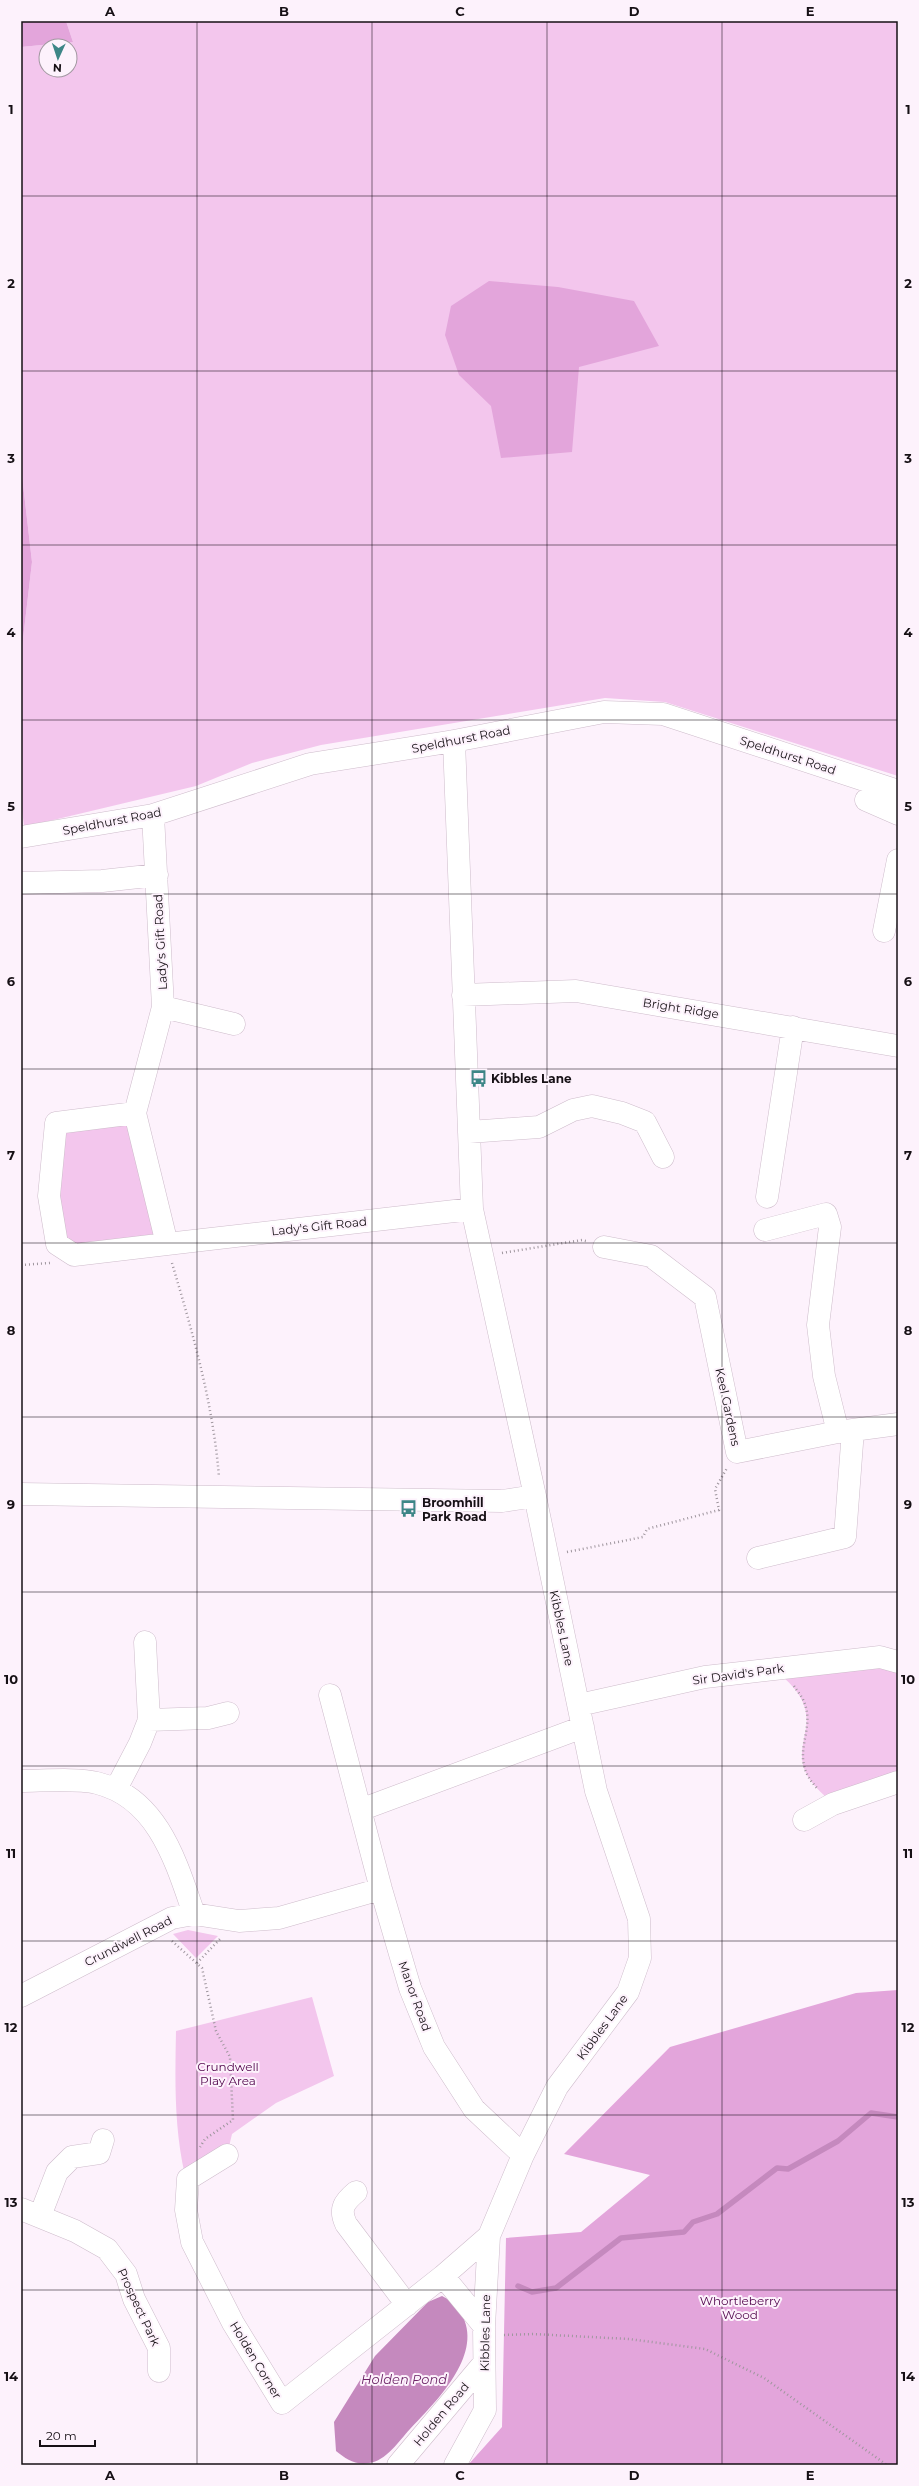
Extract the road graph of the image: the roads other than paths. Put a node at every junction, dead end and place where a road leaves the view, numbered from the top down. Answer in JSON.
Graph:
{"nodes":[{"id":1,"x":454,"y":741,"type":"junction"},
{"id":2,"x":898,"y":792,"type":"edge"},
{"id":3,"x":866,"y":800,"type":"dead end"},
{"id":4,"x":898,"y":814,"type":"edge"},
{"id":5,"x":153,"y":815,"type":"junction"},
{"id":6,"x":21,"y":837,"type":"edge"},
{"id":7,"x":898,"y":860,"type":"edge"},
{"id":8,"x":157,"y":875,"type":"junction"},
{"id":9,"x":21,"y":883,"type":"edge"},
{"id":10,"x":884,"y":931,"type":"dead end"},
{"id":11,"x":463,"y":995,"type":"junction"},
{"id":12,"x":163,"y":1007,"type":"junction"},
{"id":13,"x":234,"y":1024,"type":"dead end"},
{"id":14,"x":794,"y":1027,"type":"junction"},
{"id":15,"x":898,"y":1046,"type":"edge"},
{"id":16,"x":135,"y":1113,"type":"junction"},
{"id":17,"x":469,"y":1132,"type":"junction"},
{"id":18,"x":663,"y":1157,"type":"dead end"},
{"id":19,"x":768,"y":1197,"type":"dead end"},
{"id":20,"x":472,"y":1209,"type":"junction"},
{"id":21,"x":765,"y":1230,"type":"dead end"},
{"id":22,"x":167,"y":1244,"type":"junction"},
{"id":23,"x":604,"y":1247,"type":"road end"},
{"id":24,"x":898,"y":1424,"type":"edge"},
{"id":25,"x":845,"y":1431,"type":"junction"},
{"id":26,"x":21,"y":1494,"type":"edge"},
{"id":27,"x":535,"y":1496,"type":"junction"},
{"id":28,"x":758,"y":1558,"type":"dead end"},
{"id":29,"x":145,"y":1642,"type":"dead end"},
{"id":30,"x":898,"y":1662,"type":"edge"},
{"id":31,"x":330,"y":1695,"type":"dead end"},
{"id":32,"x":579,"y":1705,"type":"junction"},
{"id":33,"x":228,"y":1713,"type":"dead end"},
{"id":34,"x":149,"y":1720,"type":"junction"},
{"id":35,"x":583,"y":1727,"type":"junction"},
{"id":36,"x":21,"y":1780,"type":"edge"},
{"id":37,"x":898,"y":1782,"type":"edge"},
{"id":38,"x":116,"y":1789,"type":"junction"},
{"id":39,"x":360,"y":1810,"type":"junction"},
{"id":40,"x":804,"y":1820,"type":"dead end"},
{"id":41,"x":381,"y":1889,"type":"junction"},
{"id":42,"x":194,"y":1914,"type":"junction"},
{"id":43,"x":21,"y":1996,"type":"edge"},
{"id":44,"x":103,"y":2140,"type":"dead end"},
{"id":45,"x":227,"y":2155,"type":"dead end"},
{"id":46,"x":523,"y":2155,"type":"junction"},
{"id":47,"x":356,"y":2192,"type":"dead end"},
{"id":48,"x":30,"y":2212,"type":"edge"},
{"id":49,"x":489,"y":2236,"type":"junction"},
{"id":50,"x":443,"y":2276,"type":"junction"},
{"id":51,"x":407,"y":2305,"type":"junction"},
{"id":52,"x":484,"y":2331,"type":"junction"},
{"id":53,"x":484,"y":2362,"type":"junction"},
{"id":54,"x":159,"y":2371,"type":"dead end"},
{"id":55,"x":398,"y":2465,"type":"edge"},
{"id":56,"x":455,"y":2465,"type":"edge"}],
"edges":[{"from":1,"to":2,"type":"street","name":"Speldhurst Road"},
{"from":1,"to":5,"type":"street","name":"Speldhurst Road"},
{"from":1,"to":11,"type":"street","name":"Kibbles Lane"},
{"from":3,"to":4,"type":"street"},
{"from":5,"to":6,"type":"street","name":"Speldhurst Road"},
{"from":5,"to":8,"type":"street","name":"Lady's Gift Road"},
{"from":7,"to":10,"type":"street"},
{"from":8,"to":9,"type":"street"},
{"from":8,"to":12,"type":"street","name":"Lady's Gift Road"},
{"from":11,"to":14,"type":"street","name":"Bright Ridge"},
{"from":11,"to":17,"type":"street","name":"Kibbles Lane"},
{"from":12,"to":13,"type":"street"},
{"from":12,"to":16,"type":"street","name":"Lady's Gift Road"},
{"from":14,"to":15,"type":"street","name":"Bright Ridge"},
{"from":14,"to":19,"type":"street"},
{"from":16,"to":22,"type":"street","name":"Lady's Gift Road"},
{"from":16,"to":22,"type":"street","name":"Lady's Gift Road"},
{"from":17,"to":18,"type":"street"},
{"from":17,"to":20,"type":"street","name":"Kibbles Lane"},
{"from":20,"to":22,"type":"street","name":"Lady's Gift Road"},
{"from":20,"to":27,"type":"street","name":"Kibbles Lane"},
{"from":21,"to":25,"type":"street"},
{"from":23,"to":25,"type":"street","name":"Keel Gardens"},
{"from":24,"to":25,"type":"street","name":"Keel Gardens"},
{"from":25,"to":28,"type":"street"},
{"from":26,"to":27,"type":"street"},
{"from":27,"to":32,"type":"street","name":"Kibbles Lane"},
{"from":29,"to":34,"type":"street"},
{"from":30,"to":32,"type":"street","name":"Sir David's Park"},
{"from":31,"to":39,"type":"street","name":"Manor Road"},
{"from":32,"to":35,"type":"street","name":"Kibbles Lane"},
{"from":33,"to":34,"type":"street"},
{"from":34,"to":38,"type":"street"},
{"from":35,"to":39,"type":"street"},
{"from":35,"to":46,"type":"street","name":"Kibbles Lane"},
{"from":36,"to":38,"type":"street"},
{"from":37,"to":40,"type":"street"},
{"from":38,"to":42,"type":"street"},
{"from":39,"to":41,"type":"street","name":"Manor Road"},
{"from":41,"to":42,"type":"street","name":"Crundwell Road"},
{"from":41,"to":46,"type":"street","name":"Manor Road"},
{"from":42,"to":43,"type":"street","name":"Crundwell Road"},
{"from":44,"to":48,"type":"street","name":"Prospect Park"},
{"from":45,"to":51,"type":"street","name":"Holden Corner"},
{"from":46,"to":49,"type":"street","name":"Kibbles Lane"},
{"from":47,"to":51,"type":"street"},
{"from":48,"to":54,"type":"street","name":"Prospect Park"},
{"from":49,"to":50,"type":"street","name":"Holden Corner"},
{"from":49,"to":52,"type":"street","name":"Kibbles Lane"},
{"from":50,"to":51,"type":"street","name":"Holden Corner"},
{"from":50,"to":52,"type":"street"},
{"from":52,"to":53,"type":"street","name":"Kibbles Lane"},
{"from":53,"to":55,"type":"street","name":"Holden Road"},
{"from":53,"to":56,"type":"street","name":"Kibbles Lane"}]}
